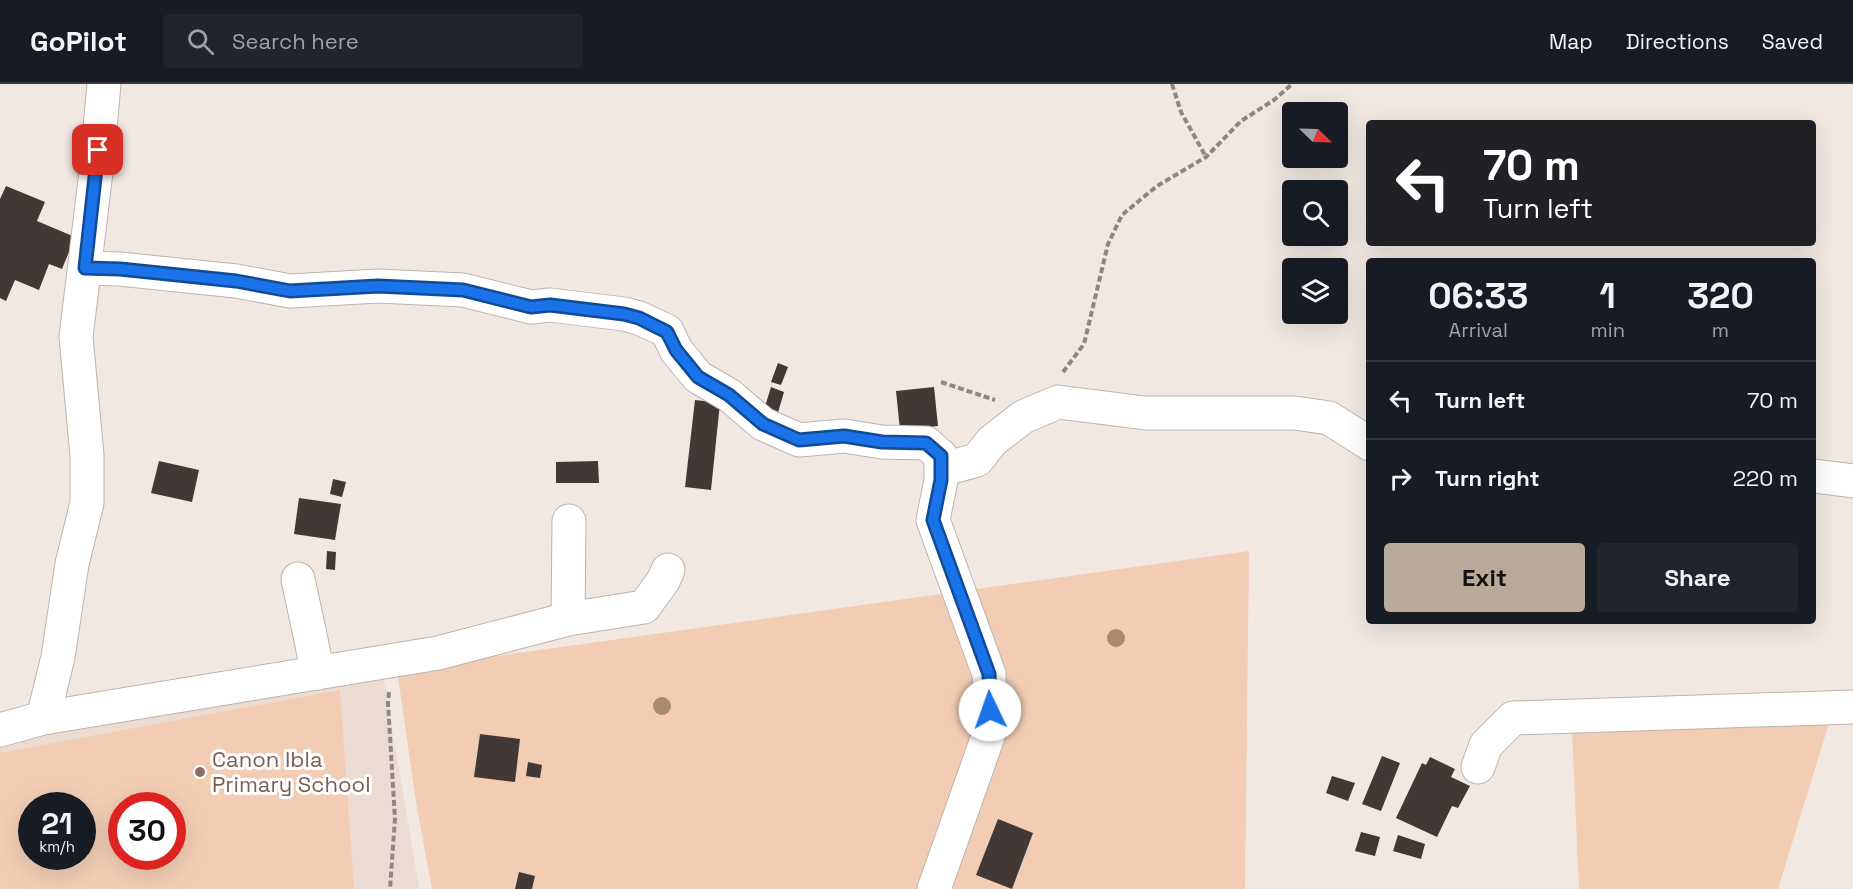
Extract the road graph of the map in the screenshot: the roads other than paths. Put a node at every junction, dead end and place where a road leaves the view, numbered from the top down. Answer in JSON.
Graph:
{"nodes":[{"id":1,"x":104,"y":84,"type":"edge"},
{"id":2,"x":85,"y":268,"type":"junction"},
{"id":3,"x":1366,"y":441,"type":"edge"},
{"id":4,"x":941,"y":465,"type":"junction"},
{"id":5,"x":1816,"y":476,"type":"edge"},
{"id":6,"x":1853,"y":481,"type":"edge"},
{"id":7,"x":569,"y":521,"type":"dead end"},
{"id":8,"x":668,"y":570,"type":"dead end"},
{"id":9,"x":298,"y":579,"type":"dead end"},
{"id":10,"x":568,"y":620,"type":"junction"},
{"id":11,"x":318,"y":673,"type":"junction"},
{"id":12,"x":1853,"y":707,"type":"edge"},
{"id":13,"x":43,"y":718,"type":"junction"},
{"id":14,"x":0,"y":730,"type":"edge"},
{"id":15,"x":1478,"y":767,"type":"dead end"},
{"id":16,"x":934,"y":889,"type":"edge"}],
"edges":[{"from":1,"to":2,"type":"street"},
{"from":2,"to":4,"type":"street"},
{"from":2,"to":13,"type":"street"},
{"from":3,"to":4,"type":"street"},
{"from":4,"to":16,"type":"street"},
{"from":5,"to":6,"type":"street"},
{"from":7,"to":10,"type":"street"},
{"from":8,"to":10,"type":"street"},
{"from":9,"to":11,"type":"street"},
{"from":10,"to":11,"type":"street"},
{"from":11,"to":13,"type":"street"},
{"from":12,"to":15,"type":"street"},
{"from":13,"to":14,"type":"street"}]}
